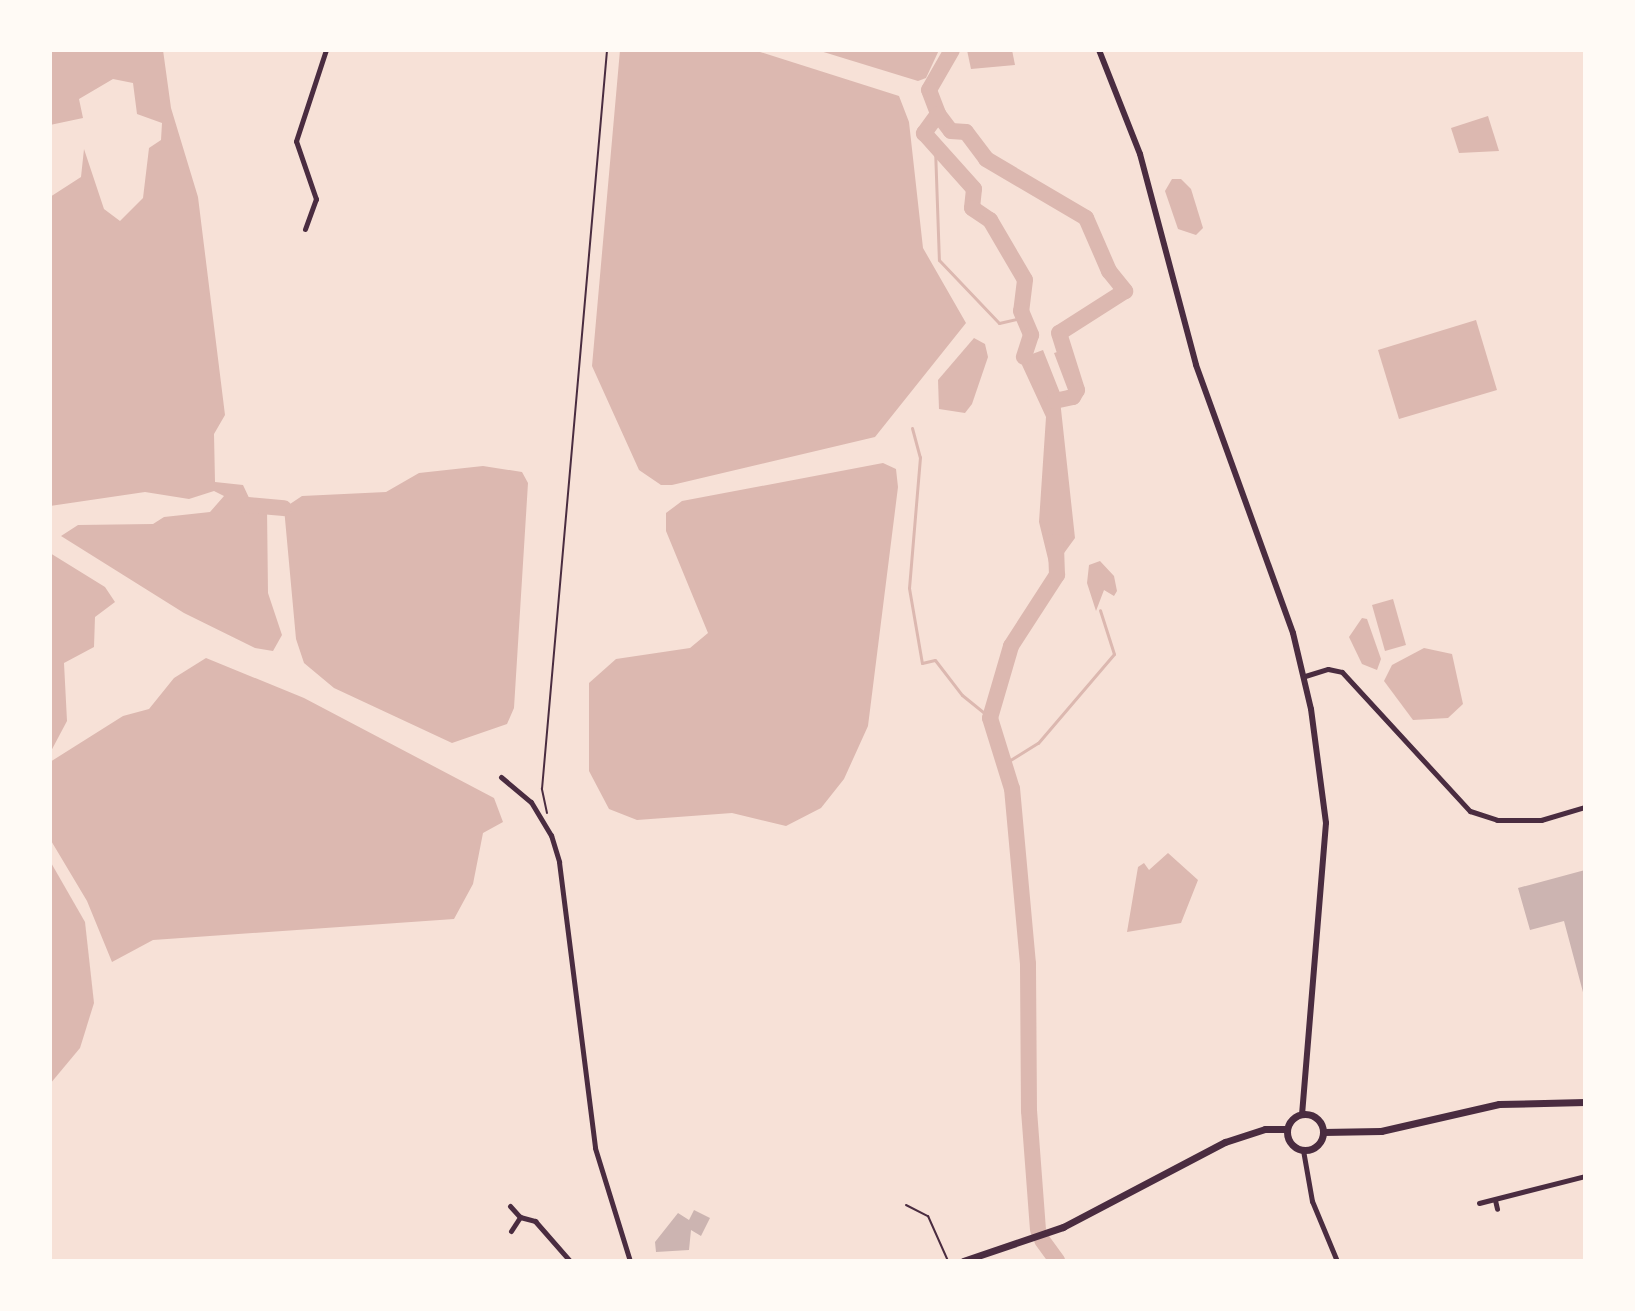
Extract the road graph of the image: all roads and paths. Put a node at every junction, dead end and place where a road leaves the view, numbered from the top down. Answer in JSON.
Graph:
{"nodes":[{"id":1,"x":326,"y":50,"type":"edge"},
{"id":2,"x":607,"y":50,"type":"edge"},
{"id":3,"x":1099,"y":50,"type":"edge"},
{"id":4,"x":305,"y":229,"type":"dead end"},
{"id":5,"x":1305,"y":676,"type":"junction"},
{"id":6,"x":501,"y":777,"type":"dead end"},
{"id":7,"x":1585,"y":807,"type":"edge"},
{"id":8,"x":548,"y":820,"type":"dead end"},
{"id":9,"x":1585,"y":1102,"type":"edge"},
{"id":10,"x":1302,"y":1114,"type":"junction"},
{"id":11,"x":1287,"y":1129,"type":"junction"},
{"id":12,"x":1323,"y":1132,"type":"junction"},
{"id":13,"x":1303,"y":1150,"type":"junction"},
{"id":14,"x":1585,"y":1176,"type":"edge"},
{"id":15,"x":1495,"y":1200,"type":"junction"},
{"id":16,"x":1479,"y":1203,"type":"dead end"},
{"id":17,"x":906,"y":1205,"type":"dead end"},
{"id":18,"x":510,"y":1206,"type":"dead end"},
{"id":19,"x":1497,"y":1209,"type":"dead end"},
{"id":20,"x":520,"y":1217,"type":"junction"},
{"id":21,"x":511,"y":1231,"type":"dead end"},
{"id":22,"x":570,"y":1261,"type":"edge"},
{"id":23,"x":629,"y":1261,"type":"edge"},
{"id":24,"x":948,"y":1261,"type":"edge"},
{"id":25,"x":963,"y":1261,"type":"edge"},
{"id":26,"x":1337,"y":1261,"type":"edge"}],
"edges":[{"from":1,"to":4,"type":"street"},
{"from":2,"to":8,"type":"path"},
{"from":3,"to":5,"type":"street"},
{"from":5,"to":7,"type":"street"},
{"from":5,"to":10,"type":"street"},
{"from":6,"to":23,"type":"street"},
{"from":9,"to":12,"type":"main road"},
{"from":10,"to":11,"type":"main road"},
{"from":10,"to":12,"type":"main road"},
{"from":11,"to":13,"type":"main road"},
{"from":11,"to":25,"type":"main road"},
{"from":12,"to":13,"type":"main road"},
{"from":13,"to":26,"type":"street"},
{"from":14,"to":15,"type":"street"},
{"from":15,"to":16,"type":"street"},
{"from":15,"to":19,"type":"street"},
{"from":17,"to":24,"type":"path"},
{"from":18,"to":20,"type":"street"},
{"from":20,"to":21,"type":"street"},
{"from":20,"to":22,"type":"street"}]}
